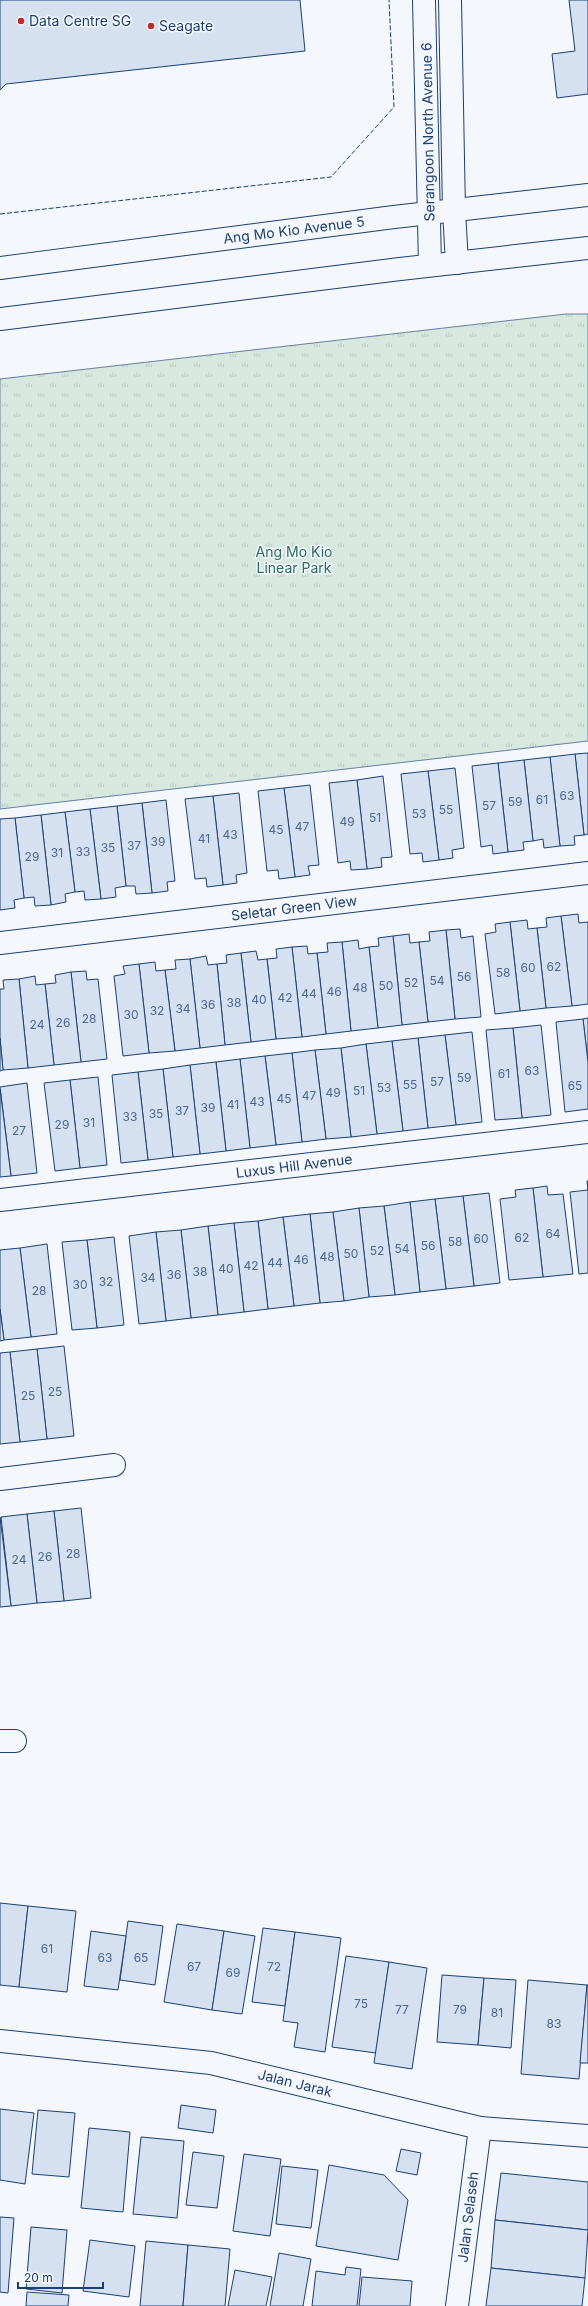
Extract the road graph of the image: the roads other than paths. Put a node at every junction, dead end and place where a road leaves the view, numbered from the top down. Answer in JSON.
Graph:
{"nodes":[{"id":1,"x":424,"y":0,"type":"edge"},
{"id":2,"x":450,"y":0,"type":"edge"},
{"id":3,"x":588,"y":195,"type":"edge"},
{"id":4,"x":454,"y":211,"type":"junction"},
{"id":5,"x":430,"y":214,"type":"junction"},
{"id":6,"x":588,"y":248,"type":"edge"},
{"id":7,"x":457,"y":263,"type":"junction"},
{"id":8,"x":430,"y":265,"type":"junction"},
{"id":9,"x":0,"y":268,"type":"edge"},
{"id":10,"x":0,"y":319,"type":"edge"},
{"id":11,"x":588,"y":874,"type":"edge"},
{"id":12,"x":0,"y":943,"type":"edge"},
{"id":13,"x":588,"y":1132,"type":"edge"},
{"id":14,"x":0,"y":1200,"type":"edge"},
{"id":15,"x":114,"y":1465,"type":"dead end"},
{"id":16,"x":0,"y":1479,"type":"edge"},
{"id":17,"x":0,"y":2041,"type":"edge"},
{"id":18,"x":480,"y":2128,"type":"junction"},
{"id":19,"x":588,"y":2136,"type":"edge"},
{"id":20,"x":457,"y":2306,"type":"edge"}],
"edges":[{"from":1,"to":5,"type":"street","name":"Serangoon North Avenue 6"},
{"from":2,"to":4,"type":"street","name":"Serangoon North Avenue 6"},
{"from":3,"to":4,"type":"street","name":"Ang Mo Kio Avenue 5"},
{"from":4,"to":5,"type":"street","name":"Ang Mo Kio Avenue 5"},
{"from":4,"to":7,"type":"street","name":"Serangoon North Avenue 6"},
{"from":5,"to":8,"type":"street","name":"Serangoon North Avenue 6"},
{"from":5,"to":9,"type":"street","name":"Ang Mo Kio Avenue 5"},
{"from":6,"to":7,"type":"street"},
{"from":7,"to":8,"type":"street"},
{"from":8,"to":10,"type":"street"},
{"from":11,"to":12,"type":"street","name":"Seletar Green View"},
{"from":13,"to":14,"type":"street","name":"Luxus Hill Avenue"},
{"from":15,"to":16,"type":"street"},
{"from":17,"to":18,"type":"street","name":"Jalan Jarak"},
{"from":18,"to":19,"type":"street","name":"Jalan Jarak"},
{"from":18,"to":20,"type":"street","name":"Jalan Selaseh"}]}
